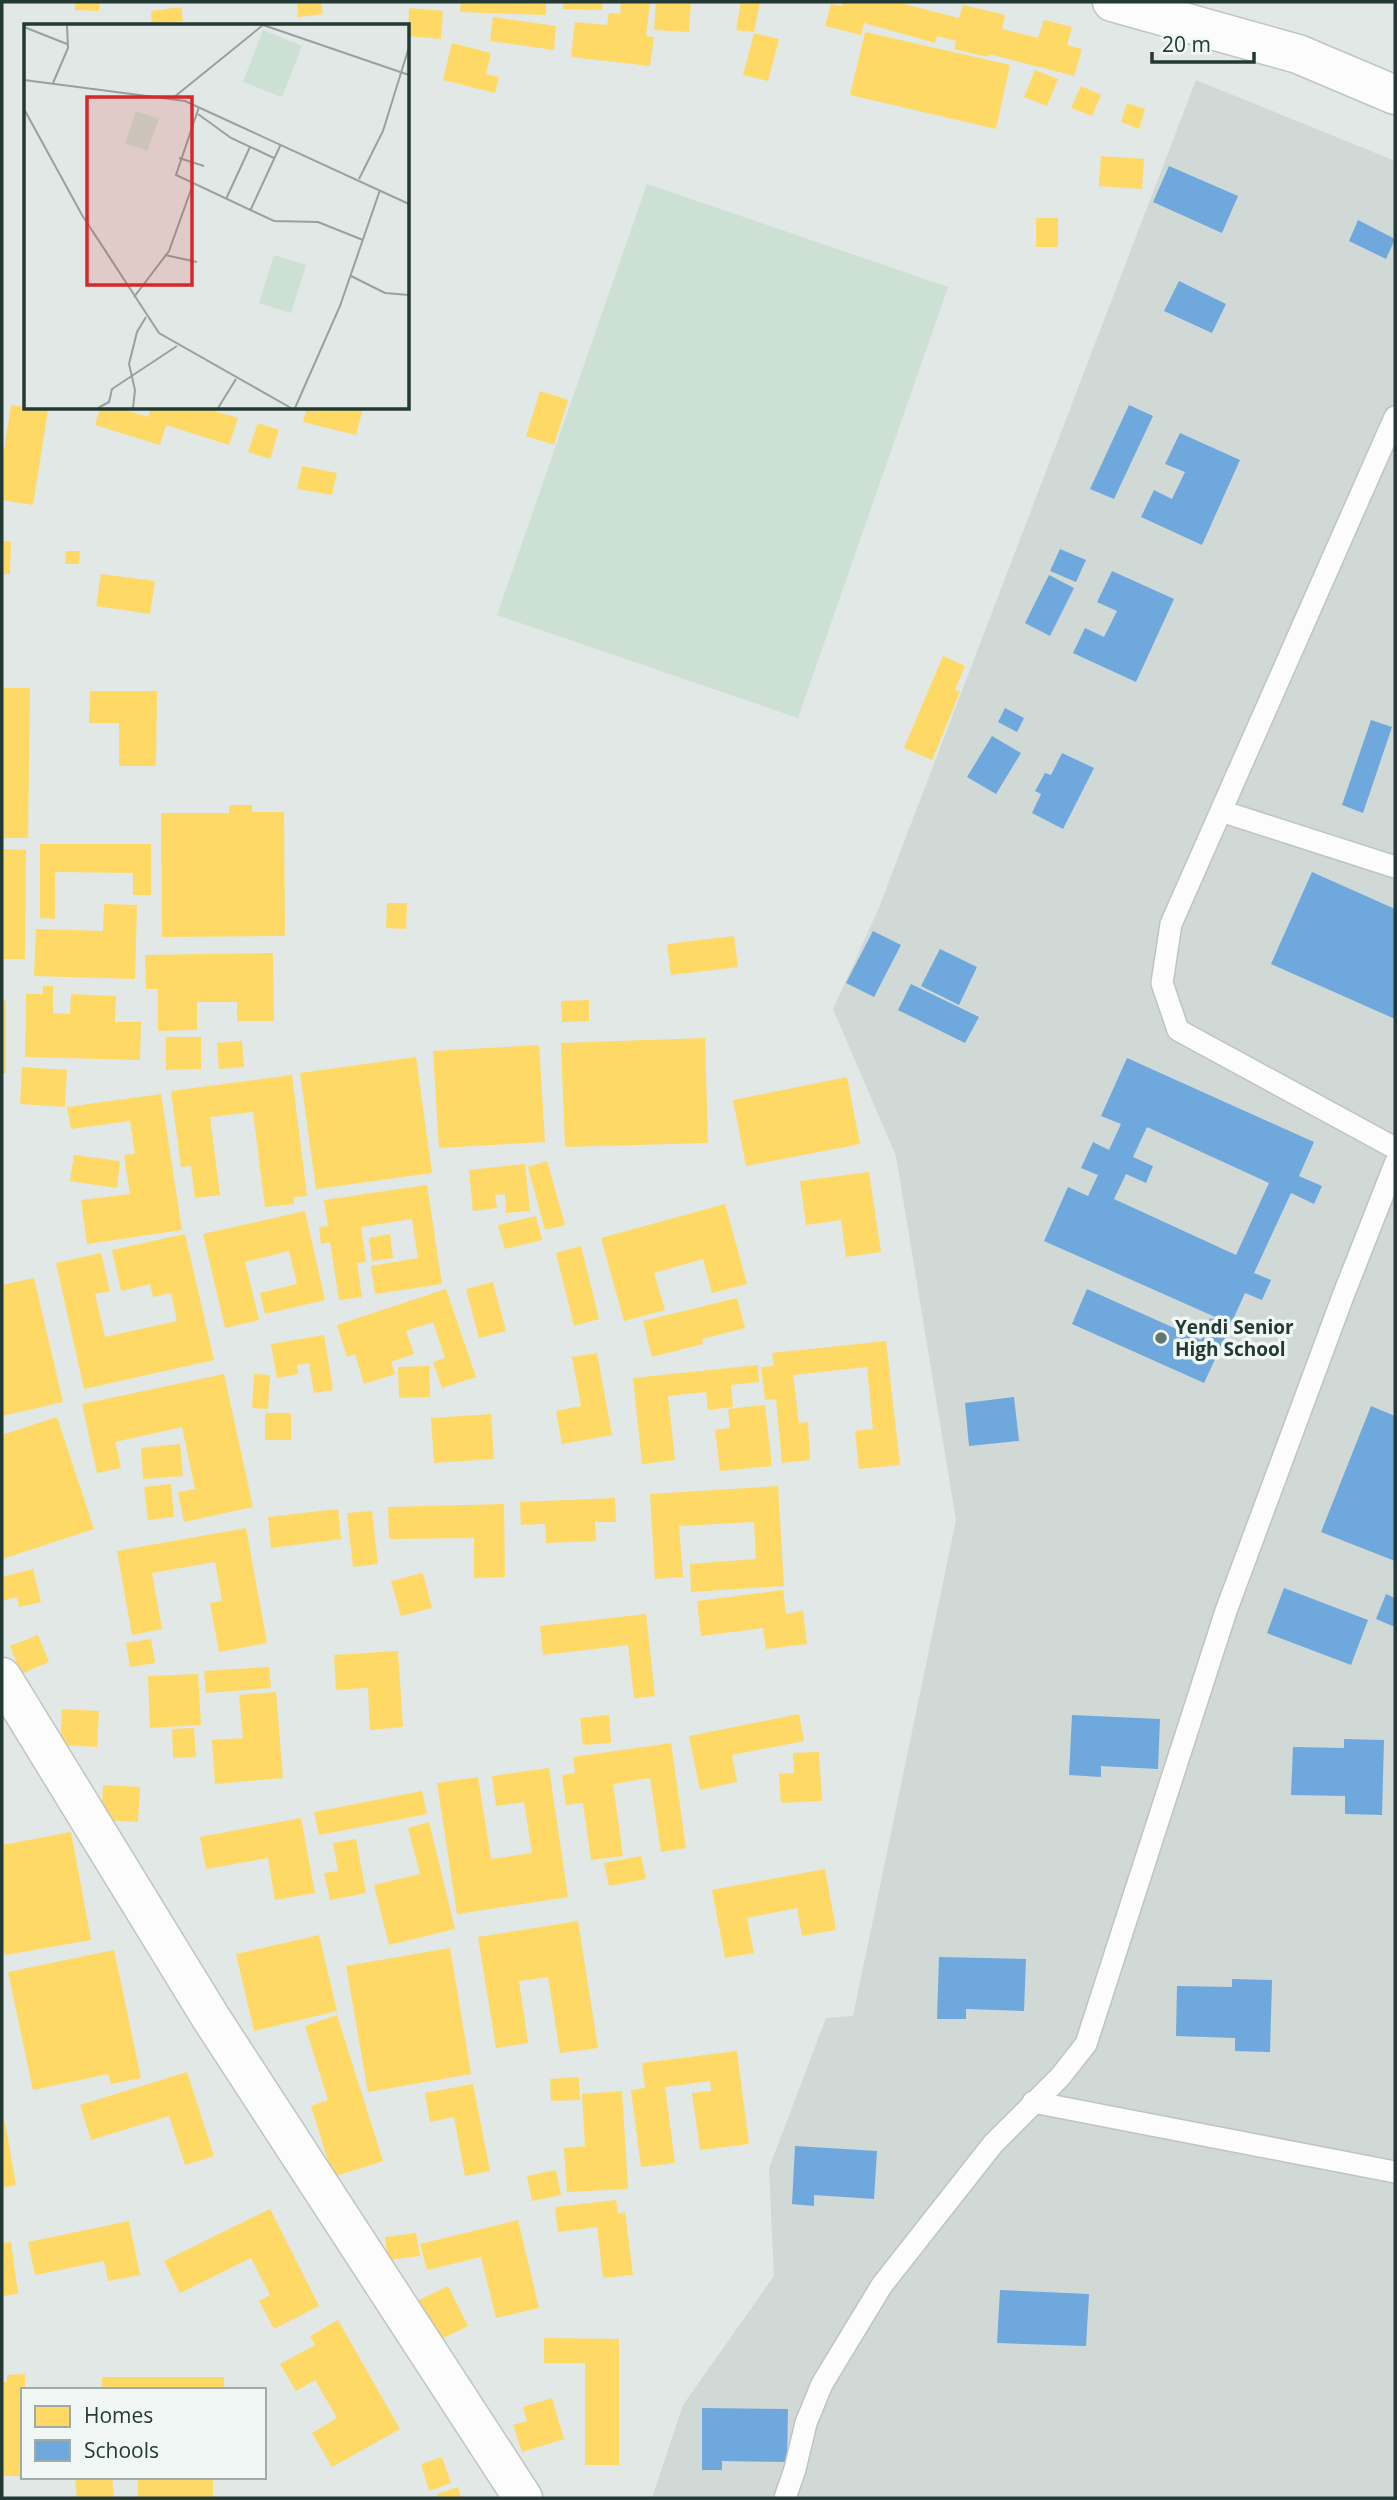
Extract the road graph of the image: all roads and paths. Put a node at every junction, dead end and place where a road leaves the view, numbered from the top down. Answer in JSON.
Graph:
{"nodes":[{"id":1,"x":1112,"y":2,"type":"edge"},
{"id":2,"x":1395,"y":95,"type":"edge"},
{"id":3,"x":1395,"y":417,"type":"edge"},
{"id":4,"x":1221,"y":811,"type":"junction"},
{"id":5,"x":1395,"y":867,"type":"edge"},
{"id":6,"x":1395,"y":1149,"type":"edge"},
{"id":7,"x":1395,"y":1164,"type":"edge"},
{"id":8,"x":2,"y":1677,"type":"edge"},
{"id":9,"x":1033,"y":2102,"type":"junction"},
{"id":10,"x":1395,"y":2172,"type":"edge"},
{"id":11,"x":523,"y":2498,"type":"edge"},
{"id":12,"x":785,"y":2498,"type":"edge"}],
"edges":[{"from":1,"to":2,"type":"street"},
{"from":3,"to":4,"type":"lane"},
{"from":4,"to":5,"type":"lane"},
{"from":4,"to":6,"type":"lane"},
{"from":7,"to":9,"type":"lane"},
{"from":8,"to":11,"type":"street"},
{"from":9,"to":10,"type":"lane"},
{"from":9,"to":12,"type":"lane"}]}
